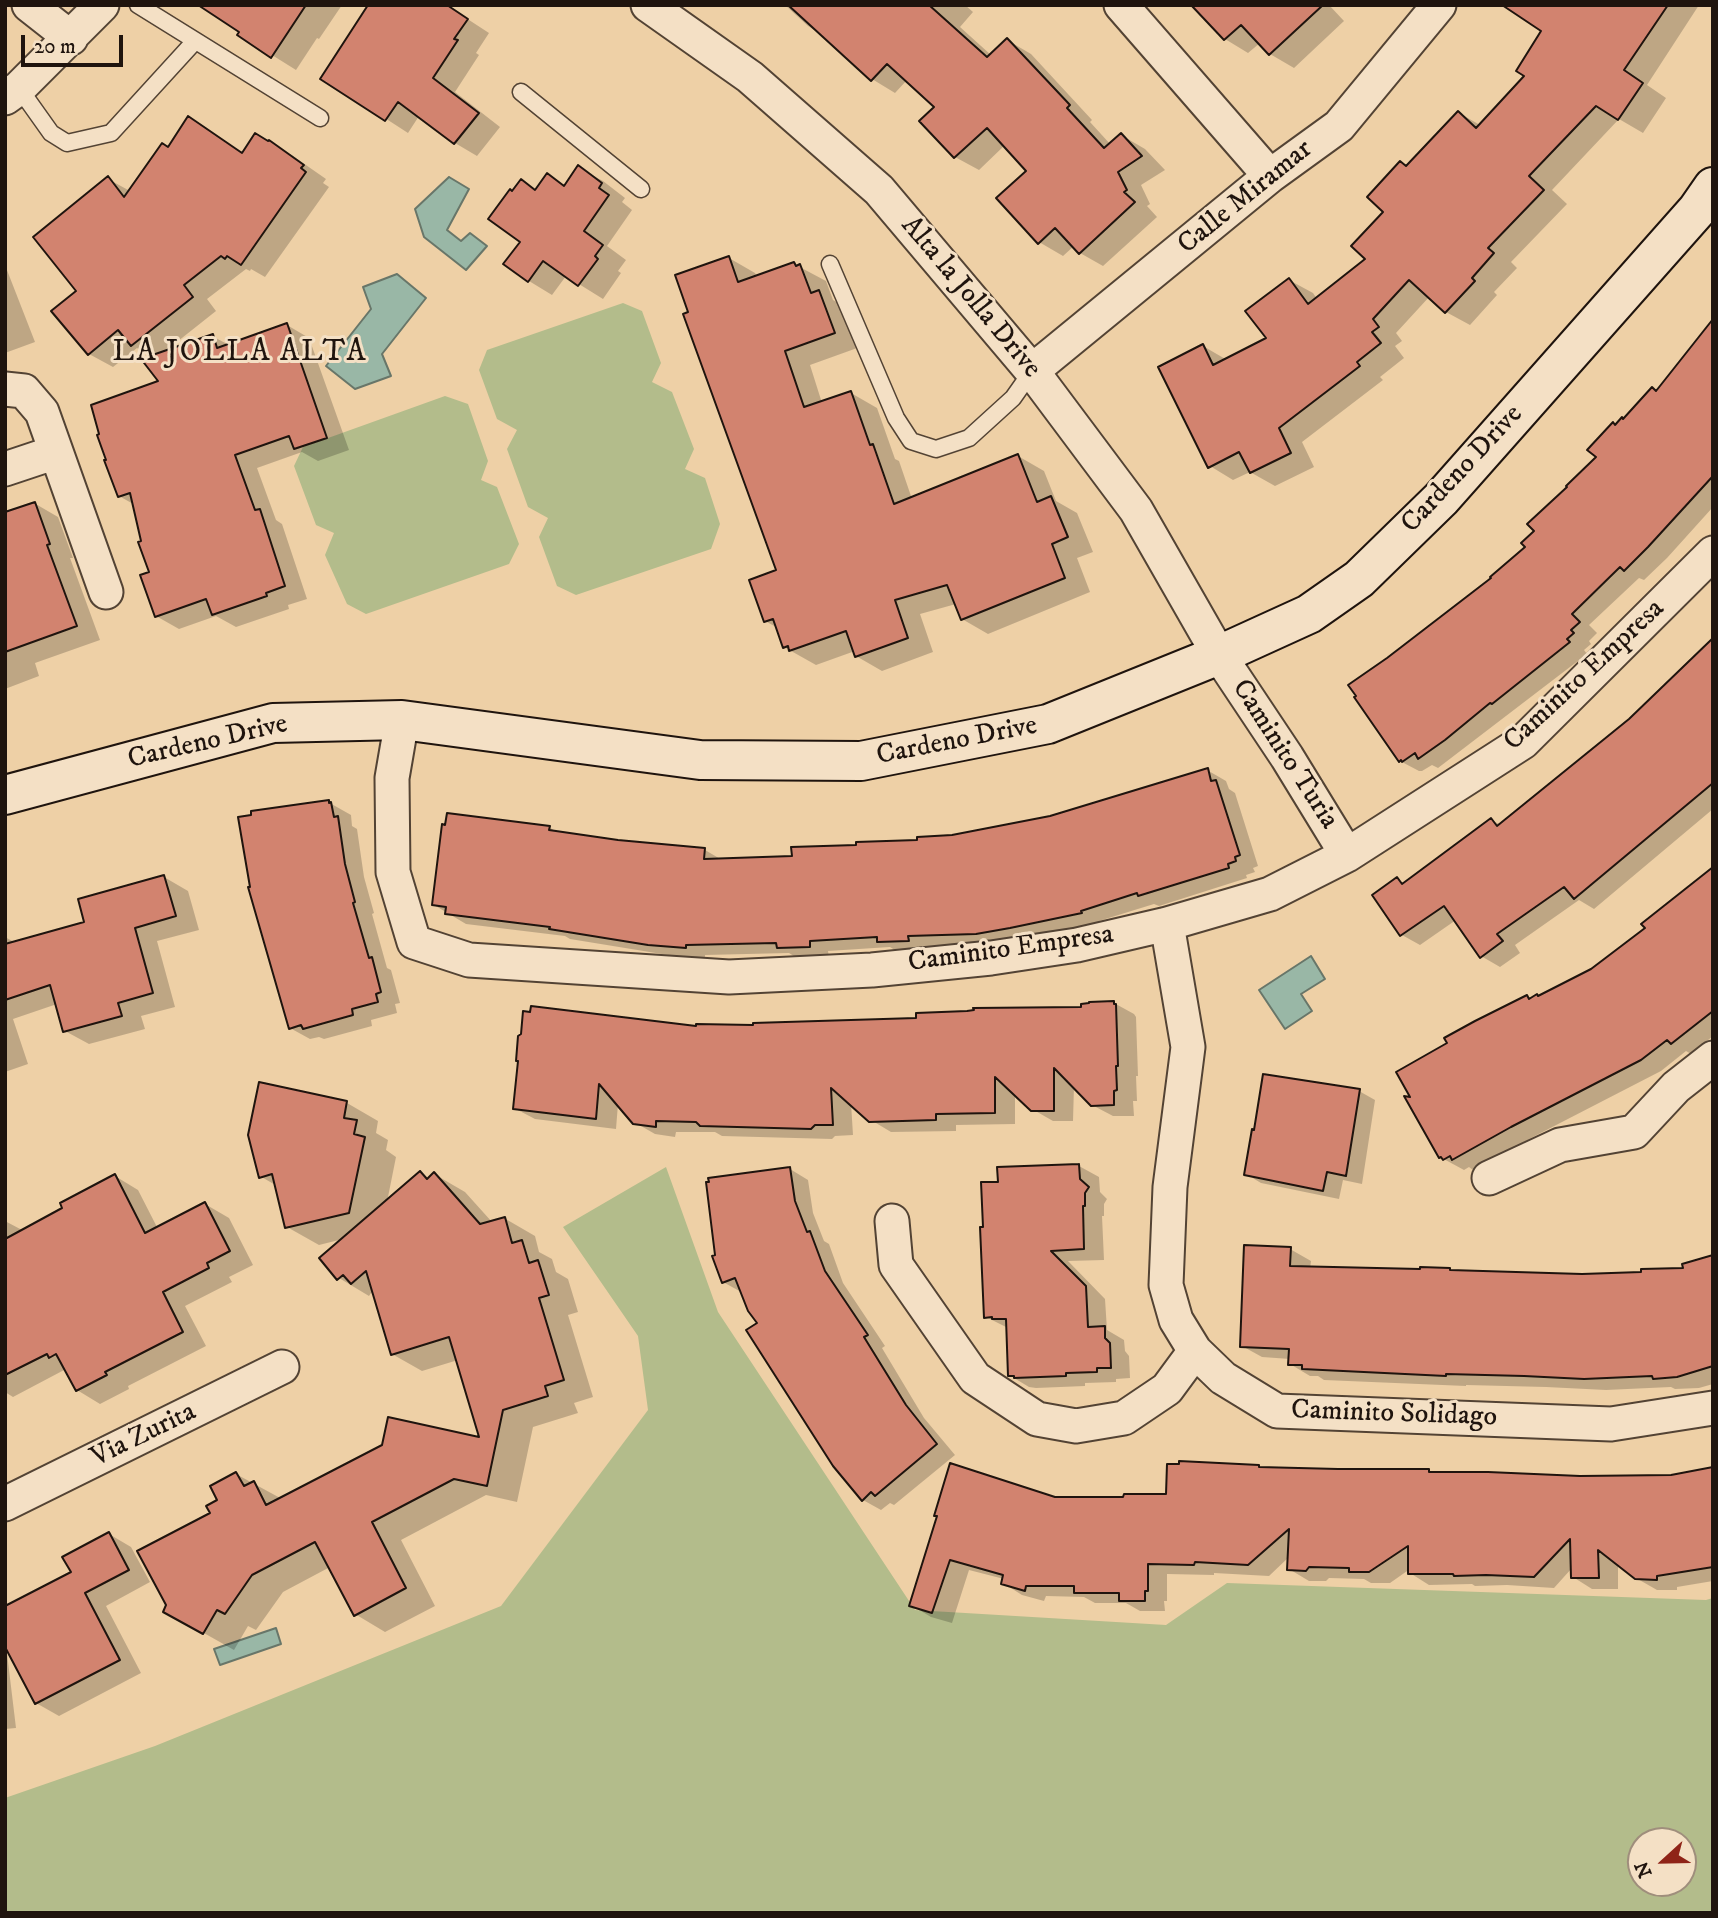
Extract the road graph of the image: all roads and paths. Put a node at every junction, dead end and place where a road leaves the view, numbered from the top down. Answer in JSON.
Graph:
{"nodes":[{"id":1,"x":29,"y":5,"type":"edge"},
{"id":2,"x":102,"y":5,"type":"edge"},
{"id":3,"x":138,"y":5,"type":"edge"},
{"id":4,"x":648,"y":5,"type":"edge"},
{"id":5,"x":1121,"y":5,"type":"edge"},
{"id":6,"x":1439,"y":5,"type":"edge"},
{"id":7,"x":71,"y":38,"type":"junction"},
{"id":8,"x":195,"y":41,"type":"junction"},
{"id":9,"x":521,"y":92,"type":"dead end"},
{"id":10,"x":12,"y":93,"type":"edge"},
{"id":11,"x":320,"y":118,"type":"dead end"},
{"id":12,"x":1270,"y":176,"type":"junction"},
{"id":13,"x":1713,"y":187,"type":"edge"},
{"id":14,"x":641,"y":189,"type":"dead end"},
{"id":15,"x":830,"y":264,"type":"dead end"},
{"id":16,"x":1032,"y":371,"type":"junction"},
{"id":17,"x":5,"y":389,"type":"edge"},
{"id":18,"x":56,"y":452,"type":"junction"},
{"id":19,"x":5,"y":469,"type":"edge"},
{"id":20,"x":1713,"y":553,"type":"edge"},
{"id":21,"x":106,"y":592,"type":"dead end"},
{"id":22,"x":1219,"y":655,"type":"junction"},
{"id":23,"x":401,"y":720,"type":"junction"},
{"id":24,"x":5,"y":795,"type":"edge"},
{"id":25,"x":1347,"y":855,"type":"junction"},
{"id":26,"x":1167,"y":924,"type":"junction"},
{"id":27,"x":1713,"y":1058,"type":"edge"},
{"id":28,"x":1489,"y":1178,"type":"dead end"},
{"id":29,"x":892,"y":1221,"type":"dead end"},
{"id":30,"x":1195,"y":1351,"type":"junction"},
{"id":31,"x":282,"y":1367,"type":"dead end"},
{"id":32,"x":1713,"y":1408,"type":"edge"},
{"id":33,"x":5,"y":1504,"type":"edge"}],
"edges":[{"from":1,"to":7,"type":"street"},
{"from":2,"to":7,"type":"street"},
{"from":3,"to":8,"type":"lane"},
{"from":4,"to":16,"type":"street","name":"Alta la Jolla Drive"},
{"from":5,"to":12,"type":"street"},
{"from":6,"to":12,"type":"street","name":"Calle Miramar"},
{"from":7,"to":10,"type":"street"},
{"from":8,"to":10,"type":"lane"},
{"from":8,"to":11,"type":"lane"},
{"from":9,"to":14,"type":"lane"},
{"from":12,"to":16,"type":"street","name":"Calle Miramar"},
{"from":13,"to":22,"type":"street","name":"Cardeno Drive"},
{"from":15,"to":16,"type":"lane"},
{"from":16,"to":22,"type":"street","name":"Alta la Jolla Drive"},
{"from":17,"to":18,"type":"street"},
{"from":18,"to":19,"type":"street"},
{"from":18,"to":21,"type":"street"},
{"from":20,"to":25,"type":"street","name":"Caminito Empresa"},
{"from":22,"to":23,"type":"street","name":"Cardeno Drive"},
{"from":22,"to":25,"type":"street","name":"Caminito Turia"},
{"from":23,"to":24,"type":"street","name":"Cardeno Drive"},
{"from":23,"to":26,"type":"street","name":"Caminito Empresa"},
{"from":25,"to":26,"type":"street","name":"Caminito Empresa"},
{"from":26,"to":30,"type":"street","name":"Caminito Solidago"},
{"from":27,"to":28,"type":"street"},
{"from":29,"to":30,"type":"street"},
{"from":30,"to":32,"type":"street","name":"Caminito Solidago"},
{"from":31,"to":33,"type":"street","name":"Via Zurita"}]}
